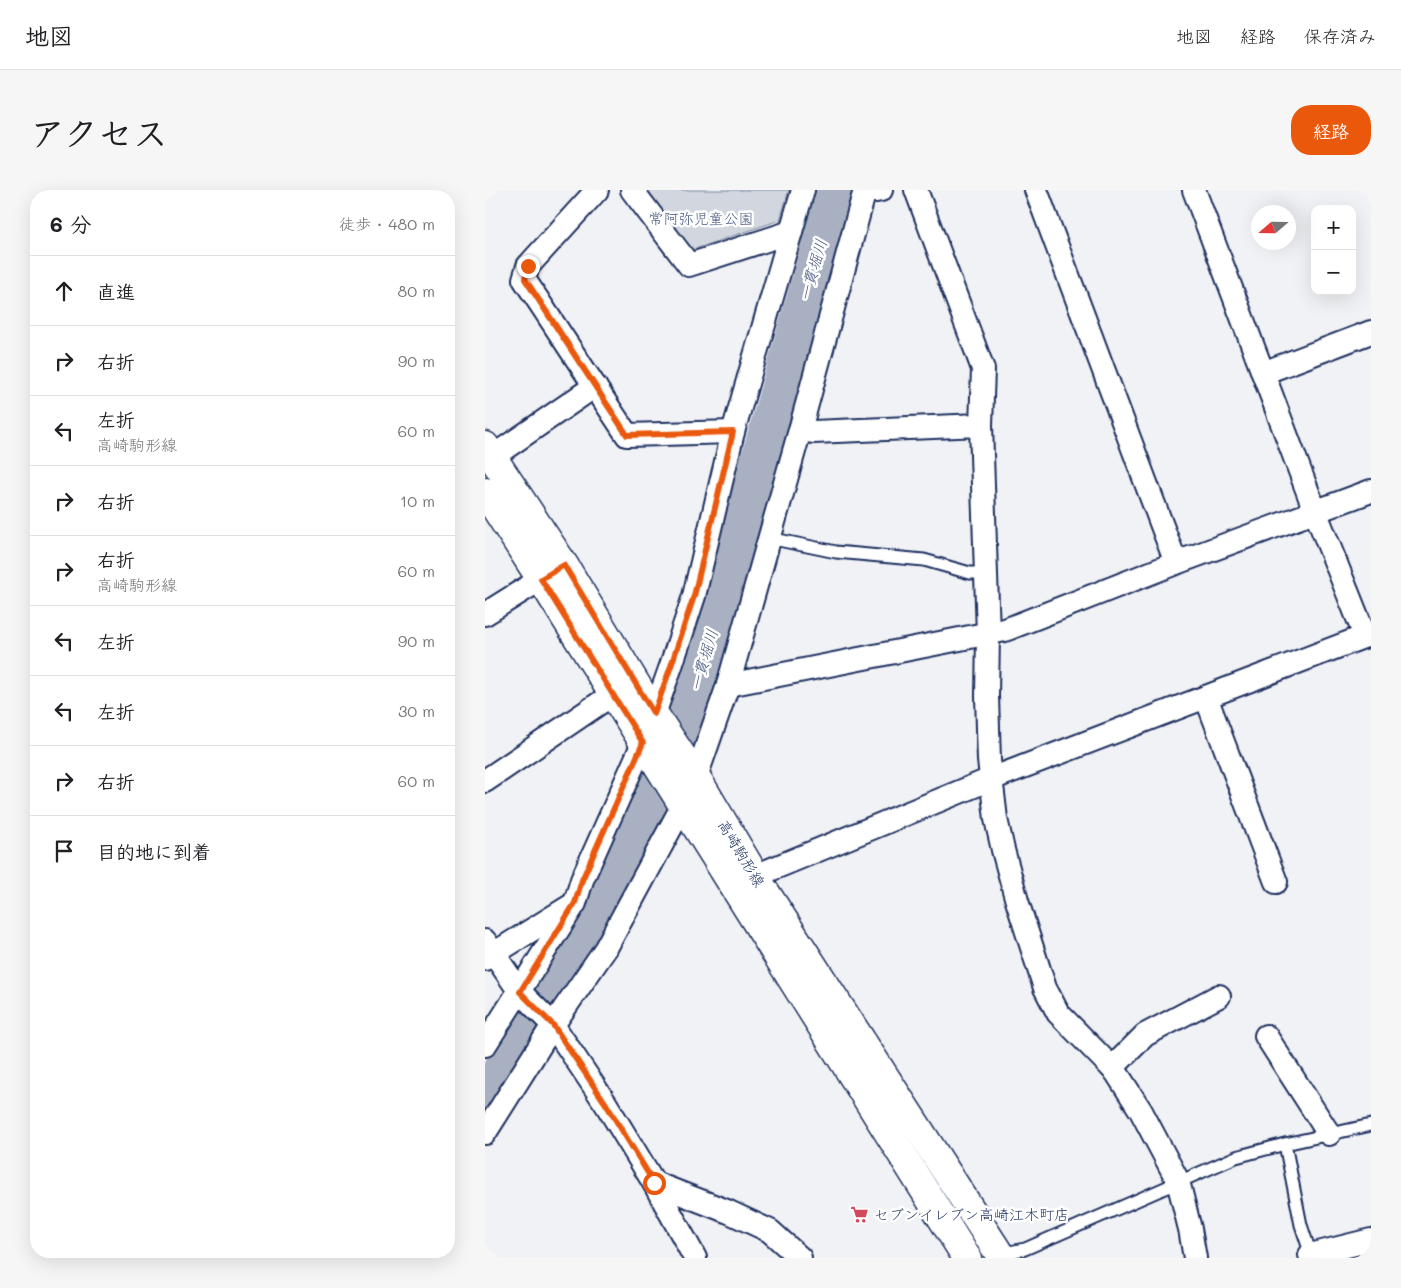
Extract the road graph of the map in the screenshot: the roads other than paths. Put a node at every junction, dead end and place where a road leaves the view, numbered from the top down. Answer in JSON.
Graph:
{"nodes":[{"id":1,"x":597,"y":190,"type":"edge"},
{"id":2,"x":632,"y":190,"type":"edge"},
{"id":3,"x":803,"y":190,"type":"edge"},
{"id":4,"x":881,"y":190,"type":"edge"},
{"id":5,"x":916,"y":190,"type":"edge"},
{"id":6,"x":1036,"y":190,"type":"edge"},
{"id":7,"x":1194,"y":190,"type":"edge"},
{"id":8,"x":791,"y":232,"type":"junction"},
{"id":9,"x":1371,"y":332,"type":"edge"},
{"id":10,"x":1263,"y":373,"type":"junction"},
{"id":11,"x":595,"y":386,"type":"junction"},
{"id":12,"x":981,"y":425,"type":"junction"},
{"id":13,"x":800,"y":430,"type":"junction"},
{"id":14,"x":733,"y":432,"type":"junction"},
{"id":15,"x":489,"y":451,"type":"edge"},
{"id":16,"x":1371,"y":491,"type":"edge"},
{"id":17,"x":485,"y":492,"type":"edge"},
{"id":18,"x":1315,"y":511,"type":"junction"},
{"id":19,"x":769,"y":538,"type":"junction"},
{"id":20,"x":1176,"y":563,"type":"junction"},
{"id":21,"x":552,"y":572,"type":"junction"},
{"id":22,"x":986,"y":573,"type":"junction"},
{"id":23,"x":485,"y":614,"type":"edge"},
{"id":24,"x":988,"y":634,"type":"junction"},
{"id":25,"x":1368,"y":635,"type":"edge"},
{"id":26,"x":728,"y":685,"type":"junction"},
{"id":27,"x":613,"y":694,"type":"junction"},
{"id":28,"x":1206,"y":697,"type":"junction"},
{"id":29,"x":656,"y":716,"type":"junction"},
{"id":30,"x":645,"y":746,"type":"junction"},
{"id":31,"x":694,"y":774,"type":"junction"},
{"id":32,"x":991,"y":779,"type":"junction"},
{"id":33,"x":485,"y":781,"type":"edge"},
{"id":34,"x":680,"y":802,"type":"junction"},
{"id":35,"x":755,"y":876,"type":"junction"},
{"id":36,"x":1276,"y":882,"type":"dead end"},
{"id":37,"x":575,"y":903,"type":"junction"},
{"id":38,"x":488,"y":952,"type":"edge"},
{"id":39,"x":520,"y":992,"type":"junction"},
{"id":40,"x":1219,"y":996,"type":"dead end"},
{"id":41,"x":553,"y":1025,"type":"junction"},
{"id":42,"x":1266,"y":1036,"type":"dead end"},
{"id":43,"x":485,"y":1045,"type":"edge"},
{"id":44,"x":1112,"y":1068,"type":"junction"},
{"id":45,"x":1371,"y":1125,"type":"edge"},
{"id":46,"x":485,"y":1133,"type":"edge"},
{"id":47,"x":1329,"y":1134,"type":"junction"},
{"id":48,"x":1285,"y":1144,"type":"junction"},
{"id":49,"x":1178,"y":1181,"type":"junction"},
{"id":50,"x":654,"y":1183,"type":"junction"},
{"id":51,"x":1371,"y":1240,"type":"edge"},
{"id":52,"x":997,"y":1256,"type":"edge"},
{"id":53,"x":1311,"y":1256,"type":"edge"},
{"id":54,"x":695,"y":1258,"type":"edge"},
{"id":55,"x":801,"y":1258,"type":"edge"},
{"id":56,"x":967,"y":1258,"type":"edge"},
{"id":57,"x":1195,"y":1258,"type":"edge"}],
"edges":[{"from":1,"to":11,"type":"street"},
{"from":2,"to":8,"type":"street"},
{"from":3,"to":8,"type":"street"},
{"from":4,"to":13,"type":"street"},
{"from":5,"to":12,"type":"street"},
{"from":6,"to":20,"type":"street"},
{"from":7,"to":10,"type":"street"},
{"from":8,"to":14,"type":"street"},
{"from":9,"to":10,"type":"street"},
{"from":10,"to":18,"type":"street"},
{"from":11,"to":14,"type":"street"},
{"from":11,"to":15,"type":"street"},
{"from":12,"to":13,"type":"street"},
{"from":12,"to":22,"type":"street"},
{"from":13,"to":19,"type":"street"},
{"from":14,"to":29,"type":"street"},
{"from":15,"to":21,"type":"main road","name":"高崎駒形線"},
{"from":16,"to":18,"type":"street"},
{"from":17,"to":21,"type":"main road","name":"高崎駒形線"},
{"from":18,"to":20,"type":"street"},
{"from":18,"to":25,"type":"street"},
{"from":19,"to":22,"type":"lane"},
{"from":19,"to":26,"type":"street"},
{"from":20,"to":24,"type":"street"},
{"from":21,"to":23,"type":"street"},
{"from":21,"to":27,"type":"main road","name":"高崎駒形線"},
{"from":21,"to":29,"type":"main road","name":"高崎駒形線"},
{"from":22,"to":24,"type":"street"},
{"from":24,"to":26,"type":"street"},
{"from":24,"to":32,"type":"street"},
{"from":25,"to":28,"type":"street"},
{"from":26,"to":31,"type":"street"},
{"from":27,"to":30,"type":"main road","name":"高崎駒形線"},
{"from":27,"to":33,"type":"street"},
{"from":28,"to":32,"type":"street"},
{"from":28,"to":36,"type":"street"},
{"from":29,"to":31,"type":"main road","name":"高崎駒形線"},
{"from":30,"to":34,"type":"main road","name":"高崎駒形線"},
{"from":30,"to":37,"type":"street"},
{"from":31,"to":35,"type":"main road","name":"高崎駒形線"},
{"from":32,"to":35,"type":"street"},
{"from":32,"to":44,"type":"street"},
{"from":34,"to":41,"type":"street"},
{"from":34,"to":56,"type":"main road","name":"高崎駒形線"},
{"from":35,"to":52,"type":"main road","name":"高崎駒形線"},
{"from":37,"to":38,"type":"street"},
{"from":37,"to":39,"type":"street"},
{"from":38,"to":39,"type":"street"},
{"from":39,"to":41,"type":"street"},
{"from":39,"to":43,"type":"street"},
{"from":40,"to":44,"type":"street"},
{"from":41,"to":46,"type":"street"},
{"from":41,"to":50,"type":"street"},
{"from":42,"to":47,"type":"street"},
{"from":44,"to":49,"type":"street"},
{"from":45,"to":47,"type":"lane"},
{"from":47,"to":48,"type":"lane"},
{"from":48,"to":49,"type":"lane"},
{"from":48,"to":53,"type":"lane"},
{"from":49,"to":52,"type":"lane"},
{"from":49,"to":57,"type":"street"},
{"from":50,"to":54,"type":"street"},
{"from":50,"to":55,"type":"street"},
{"from":51,"to":53,"type":"street"}]}
